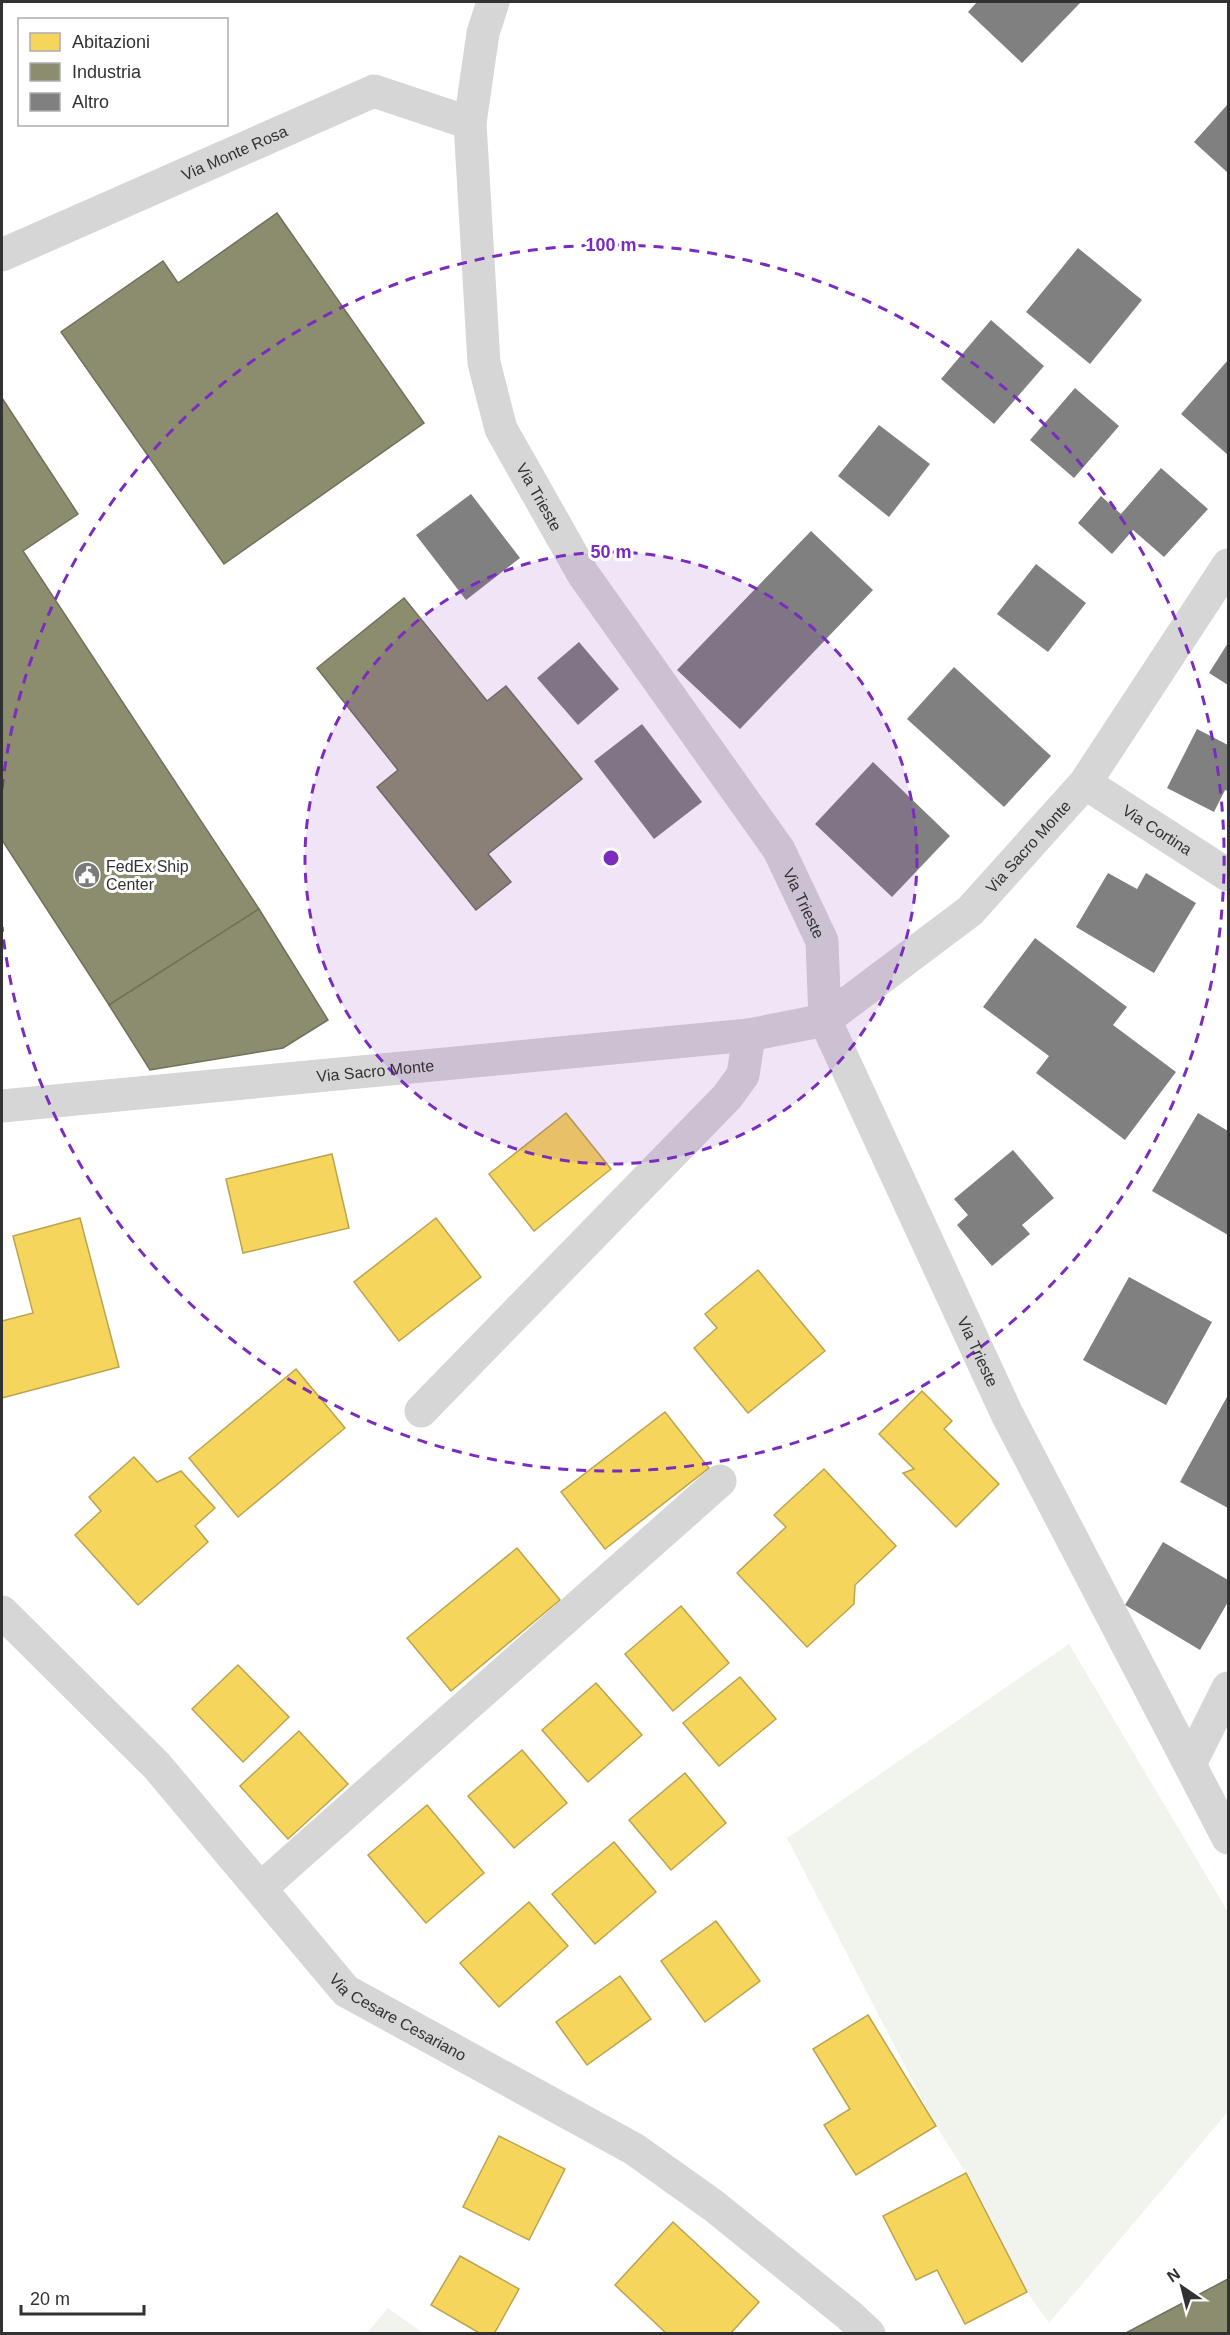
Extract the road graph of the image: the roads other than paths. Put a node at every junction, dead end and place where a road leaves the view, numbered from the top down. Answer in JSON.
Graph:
{"nodes":[{"id":1,"x":493,"y":2,"type":"edge"},
{"id":2,"x":470,"y":123,"type":"junction"},
{"id":3,"x":2,"y":255,"type":"edge"},
{"id":4,"x":1228,"y":565,"type":"edge"},
{"id":5,"x":1084,"y":783,"type":"junction"},
{"id":6,"x":1228,"y":875,"type":"edge"},
{"id":7,"x":825,"y":1020,"type":"junction"},
{"id":8,"x":749,"y":1035,"type":"junction"},
{"id":9,"x":2,"y":1106,"type":"edge"},
{"id":10,"x":421,"y":1411,"type":"dead end"},
{"id":11,"x":720,"y":1481,"type":"dead end"},
{"id":12,"x":2,"y":1612,"type":"edge"},
{"id":13,"x":1228,"y":1688,"type":"edge"},
{"id":14,"x":1190,"y":1764,"type":"junction"},
{"id":15,"x":1228,"y":1838,"type":"edge"},
{"id":16,"x":261,"y":1888,"type":"junction"},
{"id":17,"x":869,"y":2334,"type":"edge"}],
"edges":[{"from":1,"to":2,"type":"street","name":"Via Trieste"},
{"from":2,"to":3,"type":"street","name":"Via Monte Rosa"},
{"from":2,"to":7,"type":"street","name":"Via Trieste"},
{"from":4,"to":5,"type":"street","name":"Via Sacro Monte"},
{"from":5,"to":6,"type":"street","name":"Via Cortina"},
{"from":5,"to":7,"type":"street","name":"Via Sacro Monte"},
{"from":7,"to":8,"type":"street","name":"Via Sacro Monte"},
{"from":7,"to":14,"type":"street","name":"Via Trieste"},
{"from":8,"to":9,"type":"street","name":"Via Sacro Monte"},
{"from":8,"to":10,"type":"street"},
{"from":11,"to":16,"type":"street"},
{"from":12,"to":16,"type":"street","name":"Via Cesare Cesariano"},
{"from":13,"to":14,"type":"street"},
{"from":14,"to":15,"type":"street","name":"Via Trieste"},
{"from":16,"to":17,"type":"street","name":"Via Cesare Cesariano"}]}
